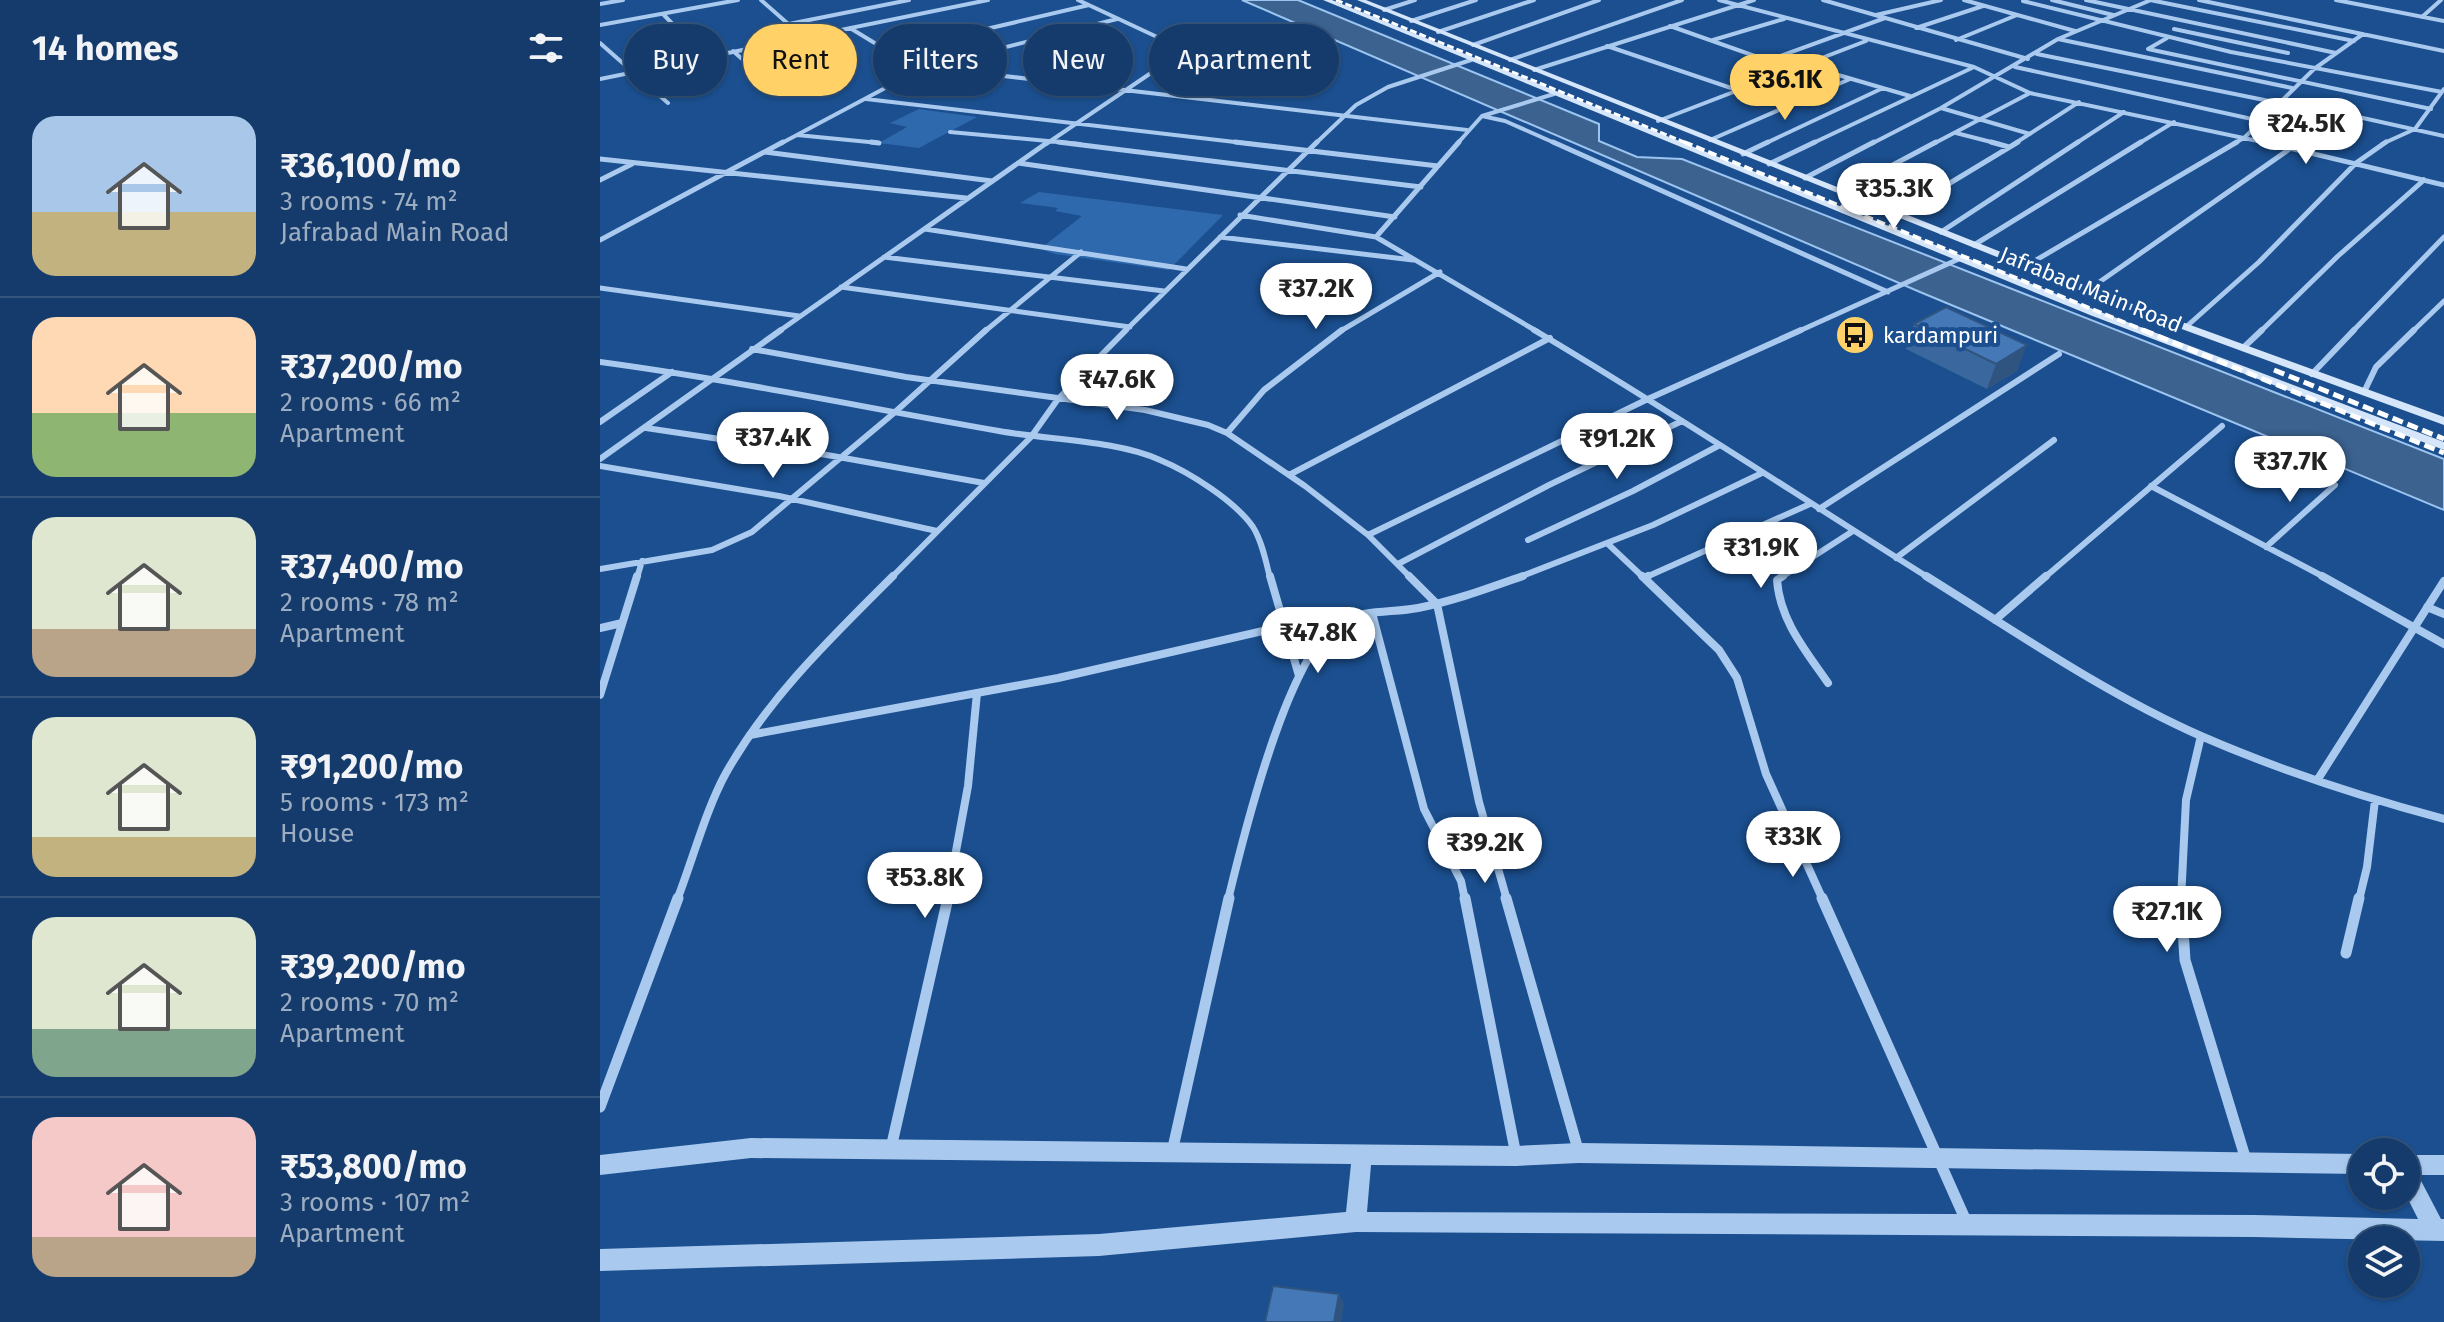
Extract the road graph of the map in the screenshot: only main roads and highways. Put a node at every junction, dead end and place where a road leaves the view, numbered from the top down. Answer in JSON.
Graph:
{"nodes":[{"id":1,"x":1326,"y":0,"type":"edge"},
{"id":2,"x":1362,"y":0,"type":"edge"},
{"id":3,"x":2416,"y":411,"type":"junction"},
{"id":4,"x":2444,"y":421,"type":"edge"},
{"id":5,"x":2397,"y":428,"type":"junction"},
{"id":6,"x":2444,"y":446,"type":"edge"}],
"edges":[{"from":1,"to":5,"type":"main road","name":"Jafrabad Main Road"},
{"from":2,"to":3,"type":"main road","name":"Jafrabad Main Road"},
{"from":3,"to":4,"type":"main road","name":"Jafrabad Main Road"},
{"from":3,"to":5,"type":"main road"},
{"from":5,"to":6,"type":"main road","name":"Jafrabad Main Road"}]}
